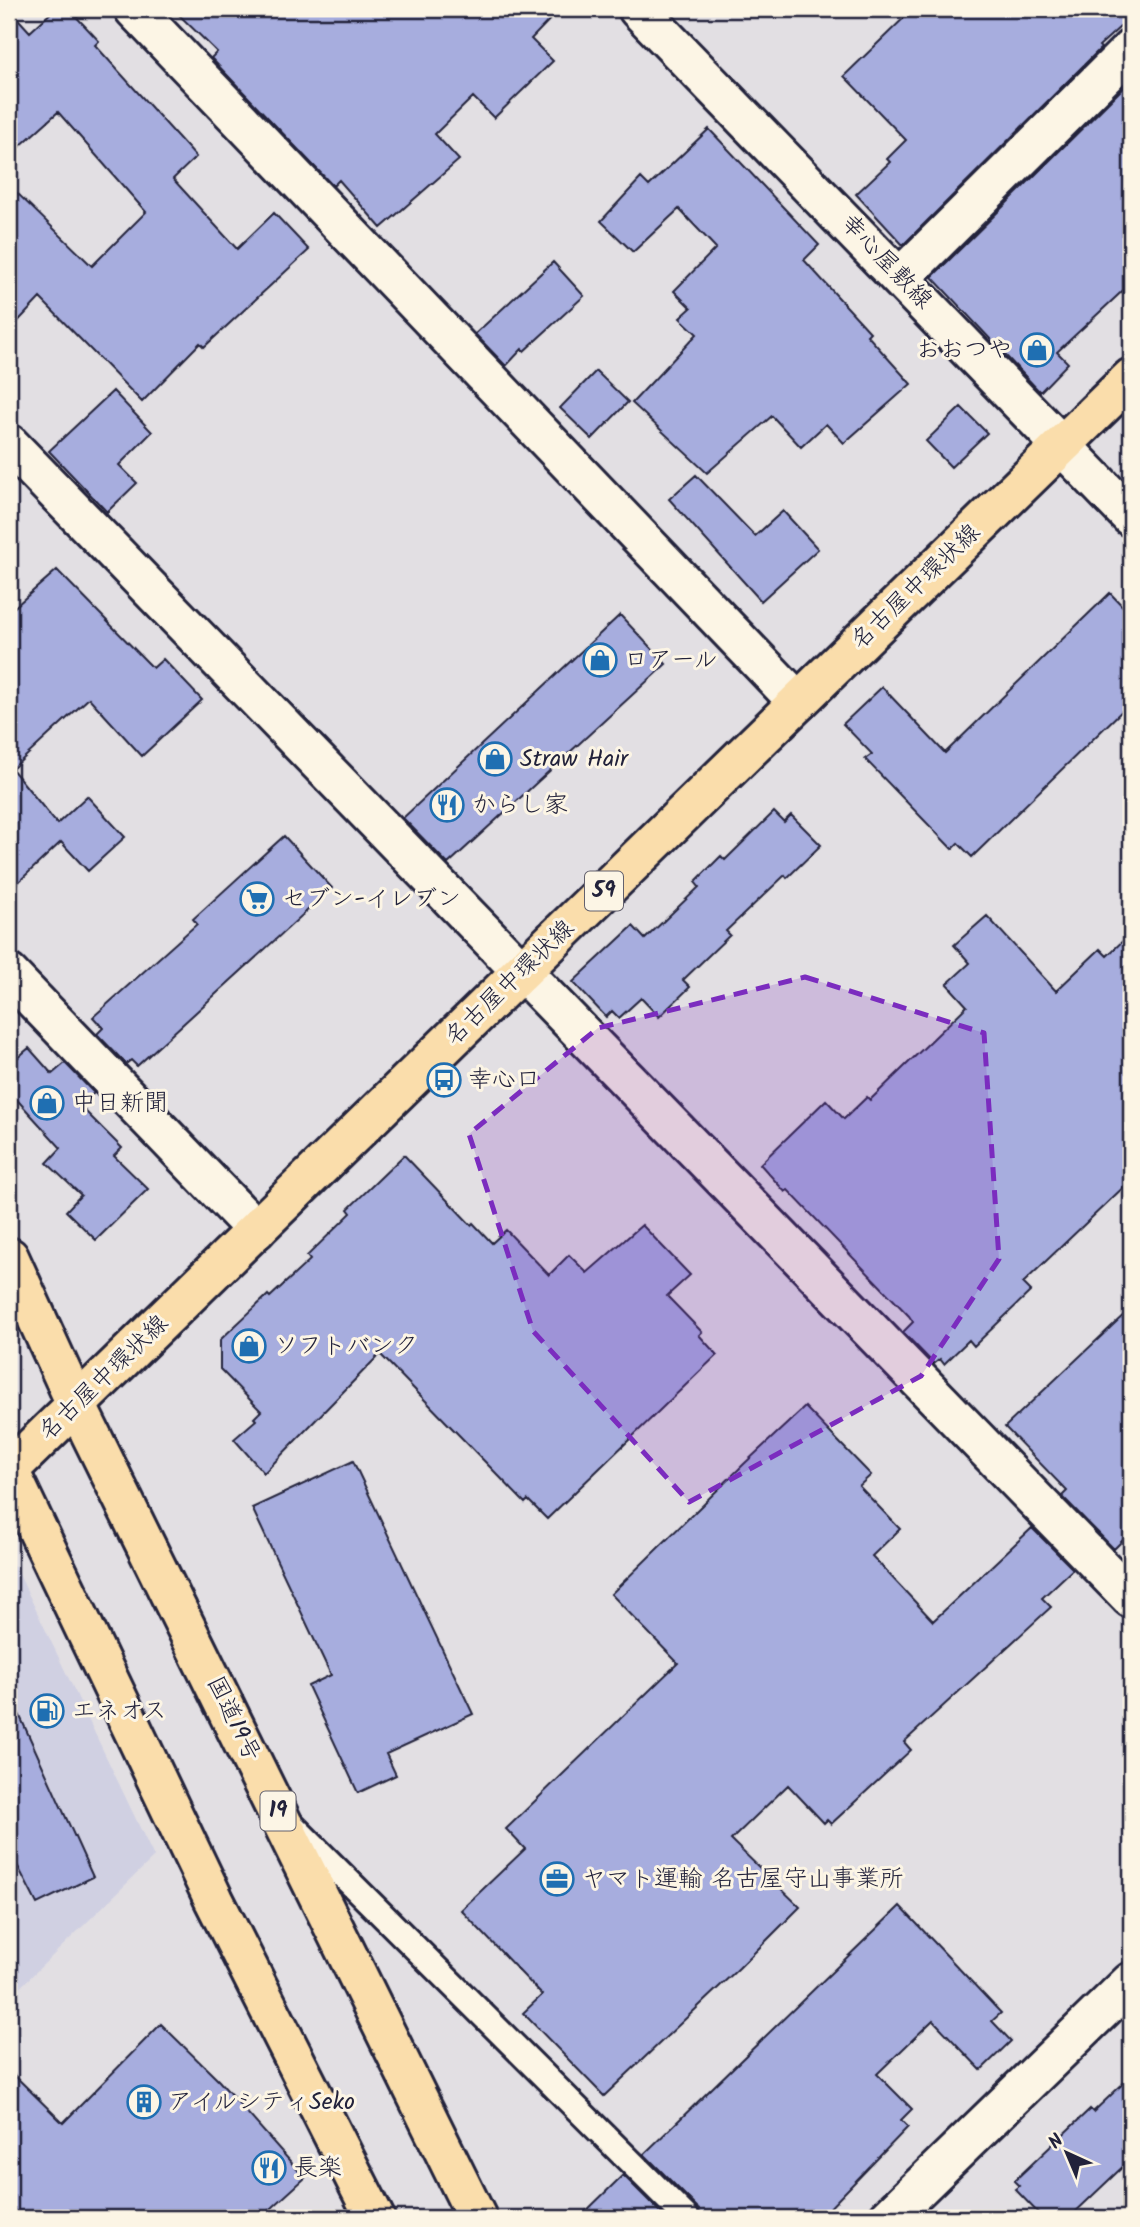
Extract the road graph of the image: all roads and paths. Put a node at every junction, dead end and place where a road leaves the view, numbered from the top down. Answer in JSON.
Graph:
{"nodes":[{"id":1,"x":134,"y":9,"type":"edge"},
{"id":2,"x":638,"y":9,"type":"edge"},
{"id":3,"x":1131,"y":49,"type":"edge"},
{"id":4,"x":901,"y":277,"type":"junction"},
{"id":5,"x":1131,"y":378,"type":"edge"},
{"id":6,"x":9,"y":444,"type":"edge"},
{"id":7,"x":1062,"y":445,"type":"junction"},
{"id":8,"x":1131,"y":517,"type":"edge"},
{"id":9,"x":798,"y":702,"type":"junction"},
{"id":10,"x":522,"y":971,"type":"junction"},
{"id":11,"x":9,"y":974,"type":"edge"},
{"id":12,"x":256,"y":1230,"type":"junction"},
{"id":13,"x":9,"y":1257,"type":"edge"},
{"id":14,"x":76,"y":1405,"type":"junction"},
{"id":15,"x":9,"y":1470,"type":"edge"},
{"id":16,"x":1131,"y":1598,"type":"edge"},
{"id":17,"x":278,"y":1811,"type":"junction"},
{"id":18,"x":1131,"y":1982,"type":"edge"},
{"id":19,"x":374,"y":2218,"type":"edge"},
{"id":20,"x":477,"y":2218,"type":"edge"},
{"id":21,"x":687,"y":2218,"type":"edge"},
{"id":22,"x":888,"y":2218,"type":"edge"}],
"edges":[{"from":1,"to":9,"type":"street"},
{"from":2,"to":4,"type":"street","name":"幸心屋敷線"},
{"from":3,"to":4,"type":"street"},
{"from":4,"to":7,"type":"street","name":"幸心屋敷線"},
{"from":5,"to":7,"type":"main road","name":"名古屋中環状線","number":"59"},
{"from":6,"to":10,"type":"street"},
{"from":7,"to":8,"type":"street","name":"幸心屋敷線"},
{"from":7,"to":9,"type":"main road","name":"名古屋中環状線","number":"59"},
{"from":9,"to":10,"type":"main road","name":"名古屋中環状線","number":"59"},
{"from":10,"to":12,"type":"main road","name":"名古屋中環状線","number":"59"},
{"from":10,"to":16,"type":"street"},
{"from":11,"to":12,"type":"street"},
{"from":12,"to":14,"type":"main road","name":"名古屋中環状線","number":"59"},
{"from":13,"to":14,"type":"main road","name":"国道19号","number":"19"},
{"from":14,"to":15,"type":"main road","name":"名古屋中環状線","number":"59"},
{"from":14,"to":17,"type":"main road","name":"国道19号","number":"19"},
{"from":15,"to":19,"type":"main road"},
{"from":17,"to":20,"type":"main road","name":"国道19号","number":"19"},
{"from":17,"to":21,"type":"lane"},
{"from":18,"to":22,"type":"street"}]}
